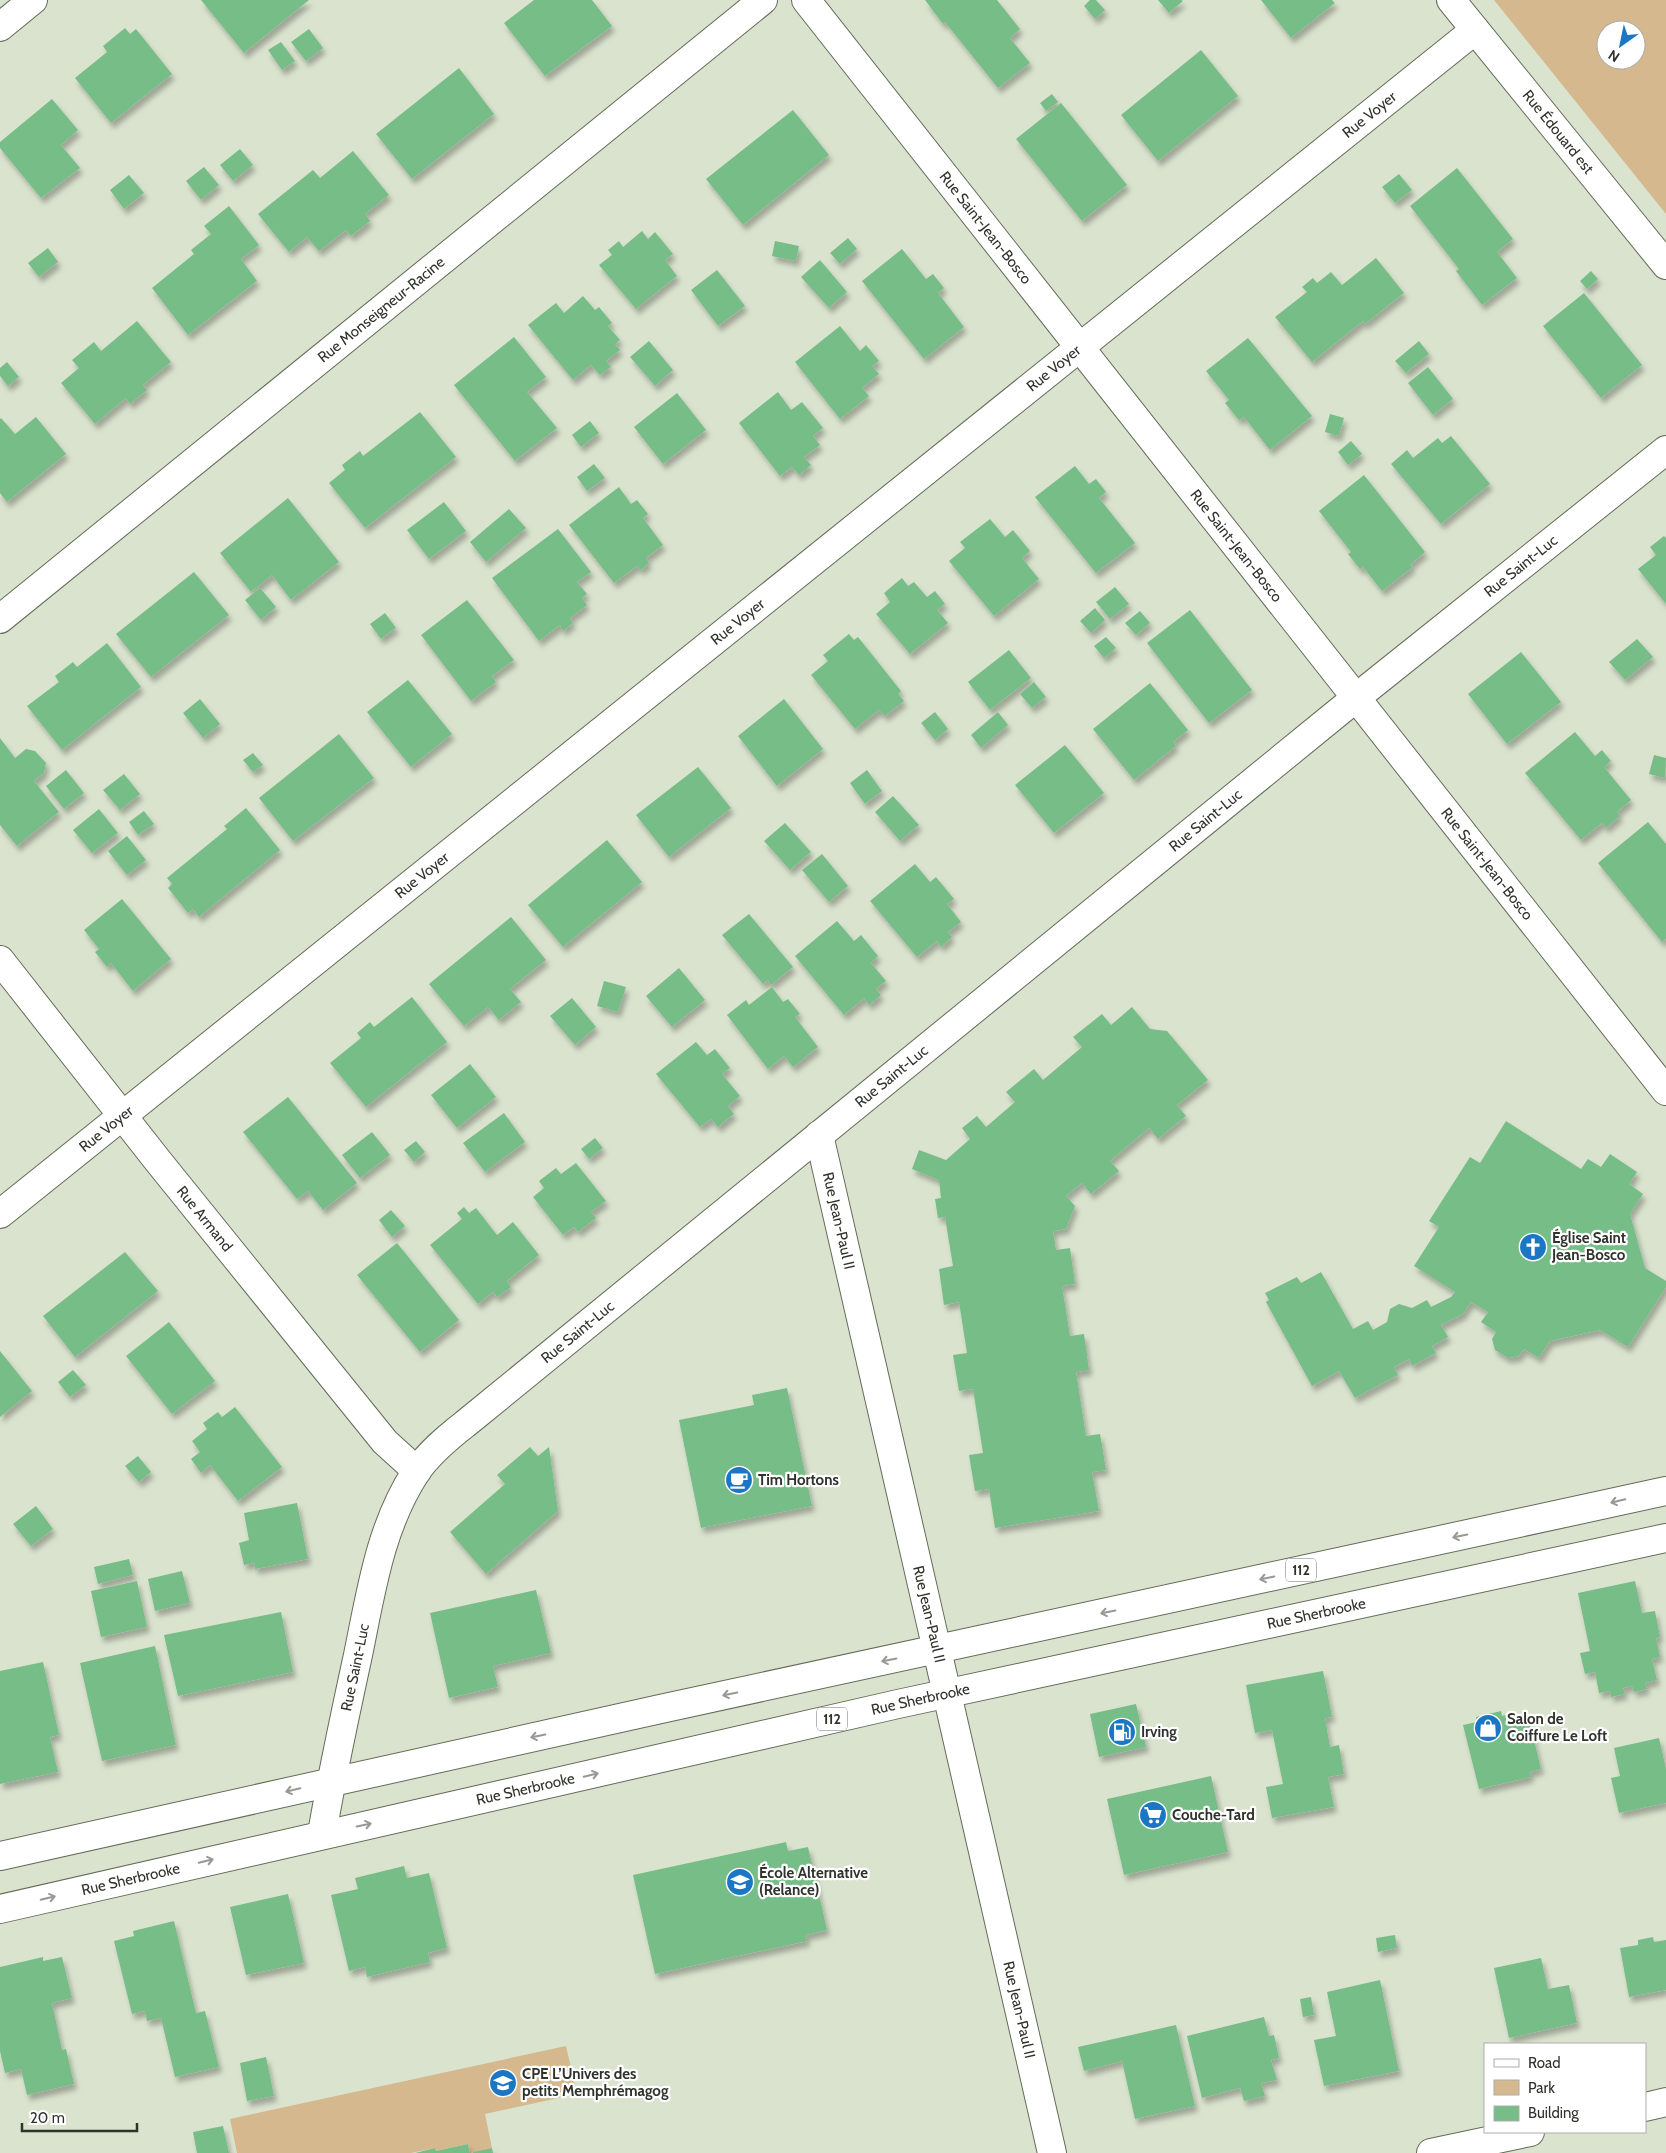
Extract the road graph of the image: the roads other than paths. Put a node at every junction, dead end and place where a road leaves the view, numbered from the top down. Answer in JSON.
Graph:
{"nodes":[{"id":1,"x":33,"y":0,"type":"edge"},
{"id":2,"x":763,"y":0,"type":"edge"},
{"id":3,"x":806,"y":0,"type":"edge"},
{"id":4,"x":1451,"y":0,"type":"edge"},
{"id":5,"x":0,"y":26,"type":"edge"},
{"id":6,"x":1475,"y":30,"type":"junction"},
{"id":7,"x":1666,"y":265,"type":"edge"},
{"id":8,"x":1081,"y":346,"type":"junction"},
{"id":9,"x":1666,"y":450,"type":"edge"},
{"id":10,"x":0,"y":619,"type":"edge"},
{"id":11,"x":1357,"y":697,"type":"junction"},
{"id":12,"x":0,"y":960,"type":"edge"},
{"id":13,"x":1666,"y":1091,"type":"edge"},
{"id":14,"x":121,"y":1115,"type":"junction"},
{"id":15,"x":819,"y":1134,"type":"junction"},
{"id":16,"x":0,"y":1214,"type":"edge"},
{"id":17,"x":417,"y":1471,"type":"junction"},
{"id":18,"x":1666,"y":1491,"type":"edge"},
{"id":19,"x":1666,"y":1538,"type":"edge"},
{"id":20,"x":937,"y":1650,"type":"junction"},
{"id":21,"x":947,"y":1694,"type":"junction"},
{"id":22,"x":331,"y":1782,"type":"junction"},
{"id":23,"x":322,"y":1834,"type":"junction"},
{"id":24,"x":0,"y":1856,"type":"edge"},
{"id":25,"x":0,"y":1909,"type":"edge"},
{"id":26,"x":1666,"y":2102,"type":"edge"},
{"id":27,"x":1646,"y":2107,"type":"edge"},
{"id":28,"x":1525,"y":2133,"type":"edge"},
{"id":29,"x":1052,"y":2153,"type":"edge"},
{"id":30,"x":1431,"y":2153,"type":"edge"}],
"edges":[{"from":1,"to":5,"type":"street"},
{"from":2,"to":10,"type":"street","name":"Rue Monseigneur-Racine"},
{"from":3,"to":8,"type":"street","name":"Rue Saint-Jean-Bosco"},
{"from":4,"to":6,"type":"street","name":"Rue Édouard est"},
{"from":6,"to":7,"type":"street","name":"Rue Édouard est"},
{"from":6,"to":8,"type":"street","name":"Rue Voyer"},
{"from":8,"to":11,"type":"street","name":"Rue Saint-Jean-Bosco"},
{"from":8,"to":14,"type":"street","name":"Rue Voyer"},
{"from":9,"to":11,"type":"street","name":"Rue Saint-Luc"},
{"from":11,"to":13,"type":"street","name":"Rue Saint-Jean-Bosco"},
{"from":11,"to":15,"type":"street","name":"Rue Saint-Luc"},
{"from":12,"to":14,"type":"street","name":"Rue Armand"},
{"from":14,"to":16,"type":"street","name":"Rue Voyer"},
{"from":14,"to":17,"type":"street","name":"Rue Armand"},
{"from":15,"to":17,"type":"street","name":"Rue Saint-Luc"},
{"from":15,"to":20,"type":"street","name":"Rue Jean-Paul II"},
{"from":17,"to":22,"type":"street","name":"Rue Saint-Luc"},
{"from":18,"to":20,"type":"street","number":"112","one_way":true},
{"from":19,"to":21,"type":"street","name":"Rue Sherbrooke","number":"112"},
{"from":20,"to":21,"type":"street","name":"Rue Jean-Paul II"},
{"from":20,"to":22,"type":"street","number":"112","one_way":true},
{"from":23,"to":21,"type":"street","name":"Rue Sherbrooke","number":"112","one_way":true},
{"from":21,"to":29,"type":"street","name":"Rue Jean-Paul II"},
{"from":22,"to":23,"type":"street","name":"Rue Saint-Luc"},
{"from":22,"to":24,"type":"street","number":"112","one_way":true},
{"from":25,"to":23,"type":"street","name":"Rue Sherbrooke","number":"112","one_way":true},
{"from":26,"to":27,"type":"street"},
{"from":28,"to":30,"type":"street"}]}
